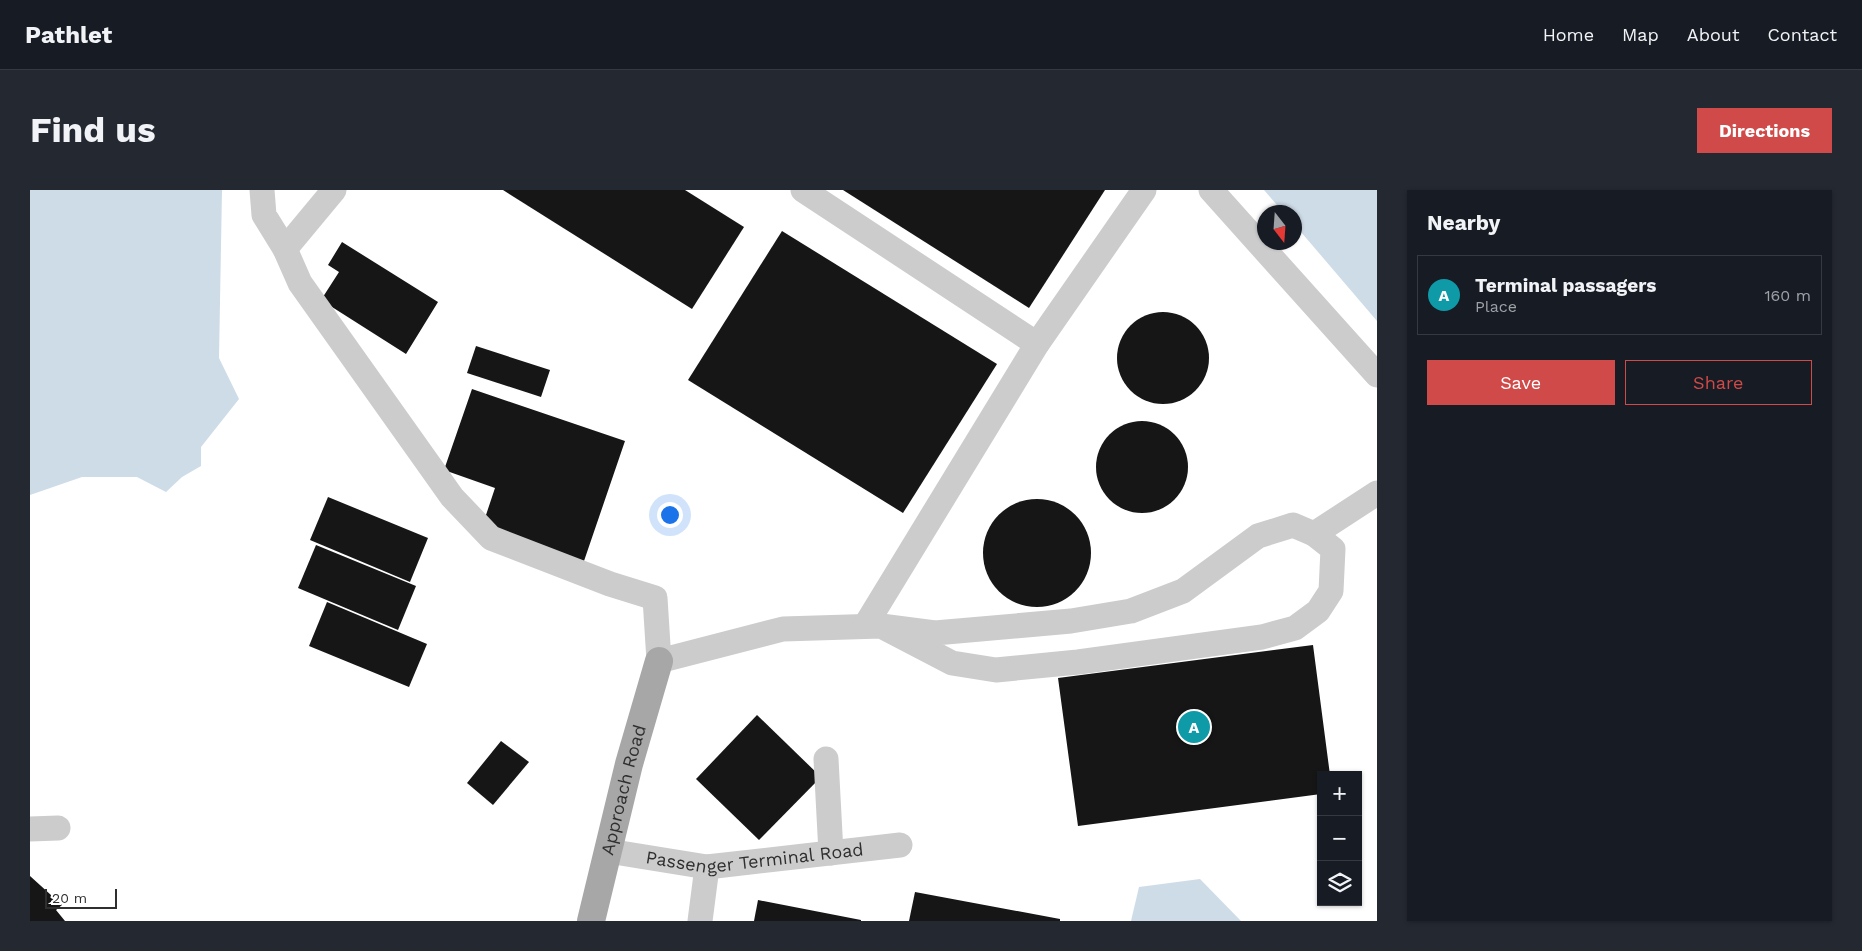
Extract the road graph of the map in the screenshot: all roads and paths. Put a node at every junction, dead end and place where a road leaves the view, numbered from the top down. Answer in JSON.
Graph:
{"nodes":[{"id":1,"x":262,"y":190,"type":"edge"},
{"id":2,"x":334,"y":190,"type":"edge"},
{"id":3,"x":803,"y":190,"type":"edge"},
{"id":4,"x":1144,"y":190,"type":"edge"},
{"id":5,"x":1211,"y":190,"type":"edge"},
{"id":6,"x":286,"y":248,"type":"junction"},
{"id":7,"x":1037,"y":344,"type":"junction"},
{"id":8,"x":1377,"y":375,"type":"edge"},
{"id":9,"x":1377,"y":493,"type":"edge"},
{"id":10,"x":1314,"y":534,"type":"junction"},
{"id":11,"x":873,"y":626,"type":"junction"},
{"id":12,"x":659,"y":661,"type":"junction"},
{"id":13,"x":826,"y":759,"type":"dead end"},
{"id":14,"x":58,"y":828,"type":"dead end"},
{"id":15,"x":30,"y":829,"type":"edge"},
{"id":16,"x":900,"y":845,"type":"dead end"},
{"id":17,"x":608,"y":851,"type":"junction"},
{"id":18,"x":831,"y":853,"type":"junction"},
{"id":19,"x":707,"y":867,"type":"junction"},
{"id":20,"x":591,"y":921,"type":"edge"},
{"id":21,"x":700,"y":921,"type":"edge"}],
"edges":[{"from":1,"to":6,"type":"street"},
{"from":2,"to":6,"type":"street"},
{"from":3,"to":7,"type":"street"},
{"from":4,"to":7,"type":"street"},
{"from":5,"to":8,"type":"street"},
{"from":6,"to":12,"type":"street"},
{"from":7,"to":11,"type":"street"},
{"from":9,"to":10,"type":"street"},
{"from":10,"to":11,"type":"street"},
{"from":10,"to":11,"type":"street"},
{"from":11,"to":12,"type":"street"},
{"from":12,"to":17,"type":"main road","name":"Approach Road"},
{"from":13,"to":18,"type":"street"},
{"from":14,"to":15,"type":"street"},
{"from":16,"to":18,"type":"street","name":"Passenger Terminal Road"},
{"from":17,"to":19,"type":"street","name":"Passenger Terminal Road"},
{"from":17,"to":20,"type":"main road","name":"Approach Road"},
{"from":18,"to":19,"type":"street","name":"Passenger Terminal Road"},
{"from":19,"to":21,"type":"street"}]}
